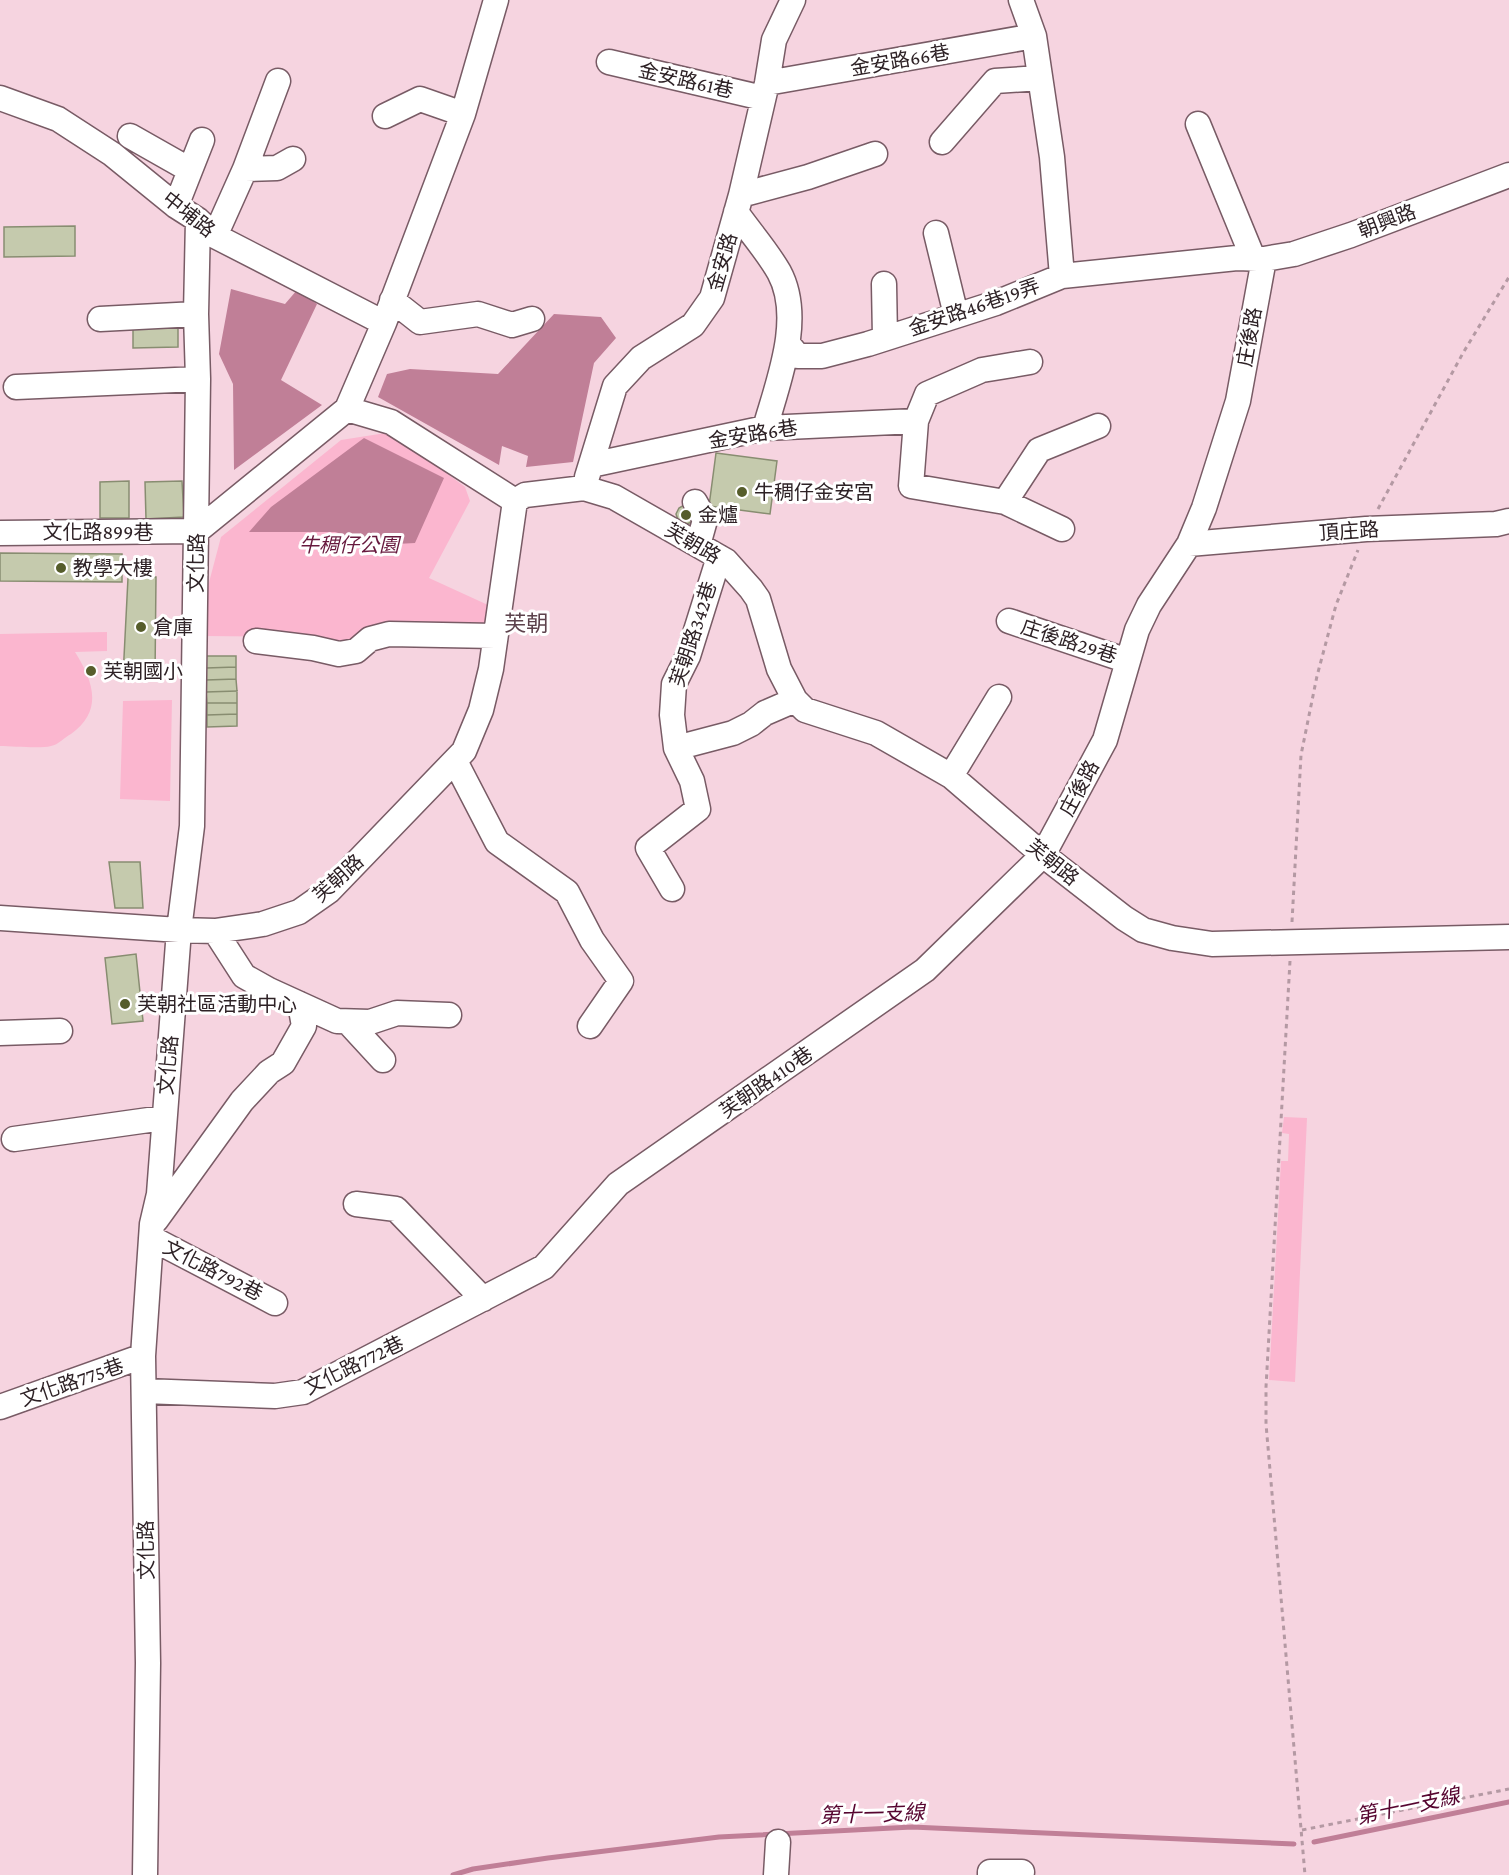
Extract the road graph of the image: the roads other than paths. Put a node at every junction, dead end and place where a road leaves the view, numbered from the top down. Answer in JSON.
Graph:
{"nodes":[{"id":1,"x":496,"y":0,"type":"edge"},
{"id":2,"x":1021,"y":0,"type":"edge"},
{"id":3,"x":786,"y":2,"type":"edge"},
{"id":4,"x":1034,"y":36,"type":"junction"},
{"id":5,"x":609,"y":62,"type":"dead end"},
{"id":6,"x":1040,"y":78,"type":"junction"},
{"id":7,"x":278,"y":81,"type":"dead end"},
{"id":8,"x":765,"y":91,"type":"junction"},
{"id":9,"x":0,"y":98,"type":"edge"},
{"id":10,"x":463,"y":114,"type":"junction"},
{"id":11,"x":385,"y":116,"type":"dead end"},
{"id":12,"x":1198,"y":124,"type":"dead end"},
{"id":13,"x":130,"y":136,"type":"dead end"},
{"id":14,"x":202,"y":140,"type":"dead end"},
{"id":15,"x":942,"y":142,"type":"dead end"},
{"id":16,"x":875,"y":154,"type":"dead end"},
{"id":17,"x":293,"y":159,"type":"dead end"},
{"id":18,"x":245,"y":169,"type":"junction"},
{"id":19,"x":190,"y":170,"type":"junction"},
{"id":20,"x":1509,"y":175,"type":"edge"},
{"id":21,"x":739,"y":204,"type":"junction"},
{"id":22,"x":176,"y":206,"type":"junction"},
{"id":23,"x":206,"y":228,"type":"junction"},
{"id":24,"x":936,"y":233,"type":"dead end"},
{"id":25,"x":1258,"y":259,"type":"junction"},
{"id":26,"x":1062,"y":276,"type":"junction"},
{"id":27,"x":884,"y":284,"type":"dead end"},
{"id":28,"x":392,"y":300,"type":"junction"},
{"id":29,"x":196,"y":314,"type":"junction"},
{"id":30,"x":956,"y":315,"type":"junction"},
{"id":31,"x":100,"y":319,"type":"dead end"},
{"id":32,"x":532,"y":319,"type":"dead end"},
{"id":33,"x":384,"y":323,"type":"junction"},
{"id":34,"x":885,"y":338,"type":"junction"},
{"id":35,"x":788,"y":344,"type":"junction"},
{"id":36,"x":1030,"y":362,"type":"dead end"},
{"id":37,"x":198,"y":379,"type":"junction"},
{"id":38,"x":16,"y":387,"type":"dead end"},
{"id":39,"x":347,"y":409,"type":"junction"},
{"id":40,"x":916,"y":421,"type":"junction"},
{"id":41,"x":1098,"y":426,"type":"dead end"},
{"id":42,"x":765,"y":428,"type":"junction"},
{"id":43,"x":591,"y":465,"type":"junction"},
{"id":44,"x":584,"y":488,"type":"junction"},
{"id":45,"x":514,"y":501,"type":"junction"},
{"id":46,"x":695,"y":502,"type":"dead end"},
{"id":47,"x":1005,"y":502,"type":"junction"},
{"id":48,"x":1509,"y":521,"type":"edge"},
{"id":49,"x":1062,"y":529,"type":"dead end"},
{"id":50,"x":197,"y":531,"type":"junction"},
{"id":51,"x":0,"y":533,"type":"edge"},
{"id":52,"x":1189,"y":544,"type":"junction"},
{"id":53,"x":708,"y":551,"type":"junction"},
{"id":54,"x":1009,"y":621,"type":"dead end"},
{"id":55,"x":495,"y":636,"type":"junction"},
{"id":56,"x":256,"y":641,"type":"dead end"},
{"id":57,"x":1128,"y":661,"type":"junction"},
{"id":58,"x":999,"y":697,"type":"dead end"},
{"id":59,"x":795,"y":700,"type":"junction"},
{"id":60,"x":676,"y":748,"type":"junction"},
{"id":61,"x":455,"y":761,"type":"junction"},
{"id":62,"x":951,"y":776,"type":"junction"},
{"id":63,"x":1043,"y":855,"type":"junction"},
{"id":64,"x":672,"y":889,"type":"dead end"},
{"id":65,"x":0,"y":918,"type":"edge"},
{"id":66,"x":179,"y":930,"type":"junction"},
{"id":67,"x":215,"y":931,"type":"junction"},
{"id":68,"x":1509,"y":937,"type":"edge"},
{"id":69,"x":300,"y":1004,"type":"junction"},
{"id":70,"x":449,"y":1015,"type":"dead end"},
{"id":71,"x":348,"y":1022,"type":"junction"},
{"id":72,"x":591,"y":1026,"type":"dead end"},
{"id":73,"x":60,"y":1031,"type":"dead end"},
{"id":74,"x":0,"y":1033,"type":"edge"},
{"id":75,"x":383,"y":1060,"type":"dead end"},
{"id":76,"x":164,"y":1118,"type":"junction"},
{"id":77,"x":14,"y":1139,"type":"dead end"},
{"id":78,"x":356,"y":1204,"type":"dead end"},
{"id":79,"x":152,"y":1231,"type":"junction"},
{"id":80,"x":483,"y":1299,"type":"junction"},
{"id":81,"x":275,"y":1303,"type":"dead end"},
{"id":82,"x":144,"y":1356,"type":"junction"},
{"id":83,"x":144,"y":1391,"type":"junction"},
{"id":84,"x":0,"y":1407,"type":"edge"},
{"id":85,"x":778,"y":1842,"type":"dead end"},
{"id":86,"x":1022,"y":1872,"type":"dead end"},
{"id":87,"x":145,"y":1875,"type":"edge"},
{"id":88,"x":776,"y":1875,"type":"edge"},
{"id":89,"x":990,"y":1875,"type":"edge"}],
"edges":[{"from":1,"to":10,"type":"street"},
{"from":2,"to":4,"type":"street"},
{"from":3,"to":8,"type":"street","name":"金安路"},
{"from":4,"to":6,"type":"street"},
{"from":4,"to":8,"type":"street","name":"金安路66巷"},
{"from":5,"to":8,"type":"street","name":"金安路61巷"},
{"from":6,"to":15,"type":"street"},
{"from":6,"to":26,"type":"street"},
{"from":7,"to":18,"type":"street"},
{"from":8,"to":21,"type":"street","name":"金安路"},
{"from":9,"to":22,"type":"street","name":"中埔路"},
{"from":10,"to":11,"type":"street"},
{"from":10,"to":28,"type":"street"},
{"from":12,"to":25,"type":"street"},
{"from":13,"to":19,"type":"street"},
{"from":14,"to":19,"type":"street"},
{"from":16,"to":21,"type":"street"},
{"from":17,"to":18,"type":"street"},
{"from":18,"to":23,"type":"street"},
{"from":19,"to":22,"type":"street"},
{"from":20,"to":25,"type":"street","name":"朝興路"},
{"from":21,"to":35,"type":"street"},
{"from":21,"to":43,"type":"street","name":"金安路"},
{"from":22,"to":23,"type":"street","name":"中埔路"},
{"from":23,"to":29,"type":"street","name":"文化路"},
{"from":23,"to":33,"type":"street","name":"中埔路"},
{"from":24,"to":30,"type":"street"},
{"from":25,"to":26,"type":"street"},
{"from":25,"to":52,"type":"street","name":"庄後路"},
{"from":26,"to":30,"type":"street","name":"金安路46巷19弄"},
{"from":27,"to":34,"type":"street","name":"金安路46巷19弄"},
{"from":28,"to":32,"type":"street"},
{"from":28,"to":33,"type":"street"},
{"from":29,"to":31,"type":"street"},
{"from":29,"to":37,"type":"street","name":"文化路"},
{"from":30,"to":34,"type":"street","name":"金安路46巷19弄"},
{"from":33,"to":39,"type":"street"},
{"from":34,"to":35,"type":"street","name":"金安路46巷19弄"},
{"from":35,"to":42,"type":"street"},
{"from":36,"to":40,"type":"street"},
{"from":37,"to":38,"type":"street"},
{"from":37,"to":50,"type":"street","name":"文化路"},
{"from":39,"to":45,"type":"street"},
{"from":39,"to":50,"type":"street"},
{"from":40,"to":42,"type":"street","name":"金安路6巷"},
{"from":40,"to":47,"type":"street"},
{"from":41,"to":47,"type":"street"},
{"from":42,"to":43,"type":"street","name":"金安路6巷"},
{"from":43,"to":44,"type":"street","name":"金安路"},
{"from":44,"to":45,"type":"street","name":"芙朝路"},
{"from":44,"to":53,"type":"street","name":"芙朝路"},
{"from":45,"to":55,"type":"street","name":"芙朝路"},
{"from":46,"to":53,"type":"street","name":"芙朝路342巷"},
{"from":47,"to":49,"type":"street"},
{"from":48,"to":52,"type":"street","name":"頂庄路"},
{"from":50,"to":51,"type":"street","name":"文化路899巷"},
{"from":50,"to":66,"type":"street","name":"文化路"},
{"from":52,"to":57,"type":"street","name":"庄後路"},
{"from":53,"to":59,"type":"street","name":"芙朝路"},
{"from":53,"to":60,"type":"street","name":"芙朝路342巷"},
{"from":54,"to":57,"type":"street","name":"庄後路29巷"},
{"from":55,"to":56,"type":"street"},
{"from":55,"to":61,"type":"street","name":"芙朝路"},
{"from":57,"to":63,"type":"street","name":"庄後路"},
{"from":58,"to":62,"type":"street"},
{"from":59,"to":60,"type":"street"},
{"from":59,"to":62,"type":"street","name":"芙朝路"},
{"from":60,"to":64,"type":"street","name":"芙朝路342巷"},
{"from":61,"to":67,"type":"street","name":"芙朝路"},
{"from":61,"to":72,"type":"street"},
{"from":62,"to":63,"type":"street","name":"芙朝路"},
{"from":63,"to":68,"type":"street","name":"芙朝路"},
{"from":63,"to":80,"type":"street","name":"芙朝路410巷"},
{"from":65,"to":66,"type":"street","name":"芙朝路"},
{"from":66,"to":67,"type":"street","name":"芙朝路"},
{"from":66,"to":76,"type":"street","name":"文化路"},
{"from":67,"to":69,"type":"street"},
{"from":69,"to":71,"type":"street"},
{"from":69,"to":79,"type":"street"},
{"from":70,"to":71,"type":"street"},
{"from":71,"to":75,"type":"street"},
{"from":73,"to":74,"type":"street"},
{"from":76,"to":77,"type":"street"},
{"from":76,"to":79,"type":"street","name":"文化路"},
{"from":78,"to":80,"type":"street"},
{"from":79,"to":81,"type":"street","name":"文化路792巷"},
{"from":79,"to":82,"type":"street","name":"文化路"},
{"from":80,"to":83,"type":"street","name":"文化路772巷"},
{"from":82,"to":83,"type":"street","name":"文化路"},
{"from":82,"to":84,"type":"street","name":"文化路775巷"},
{"from":83,"to":87,"type":"street","name":"文化路"},
{"from":85,"to":88,"type":"street"},
{"from":86,"to":89,"type":"street"}]}
